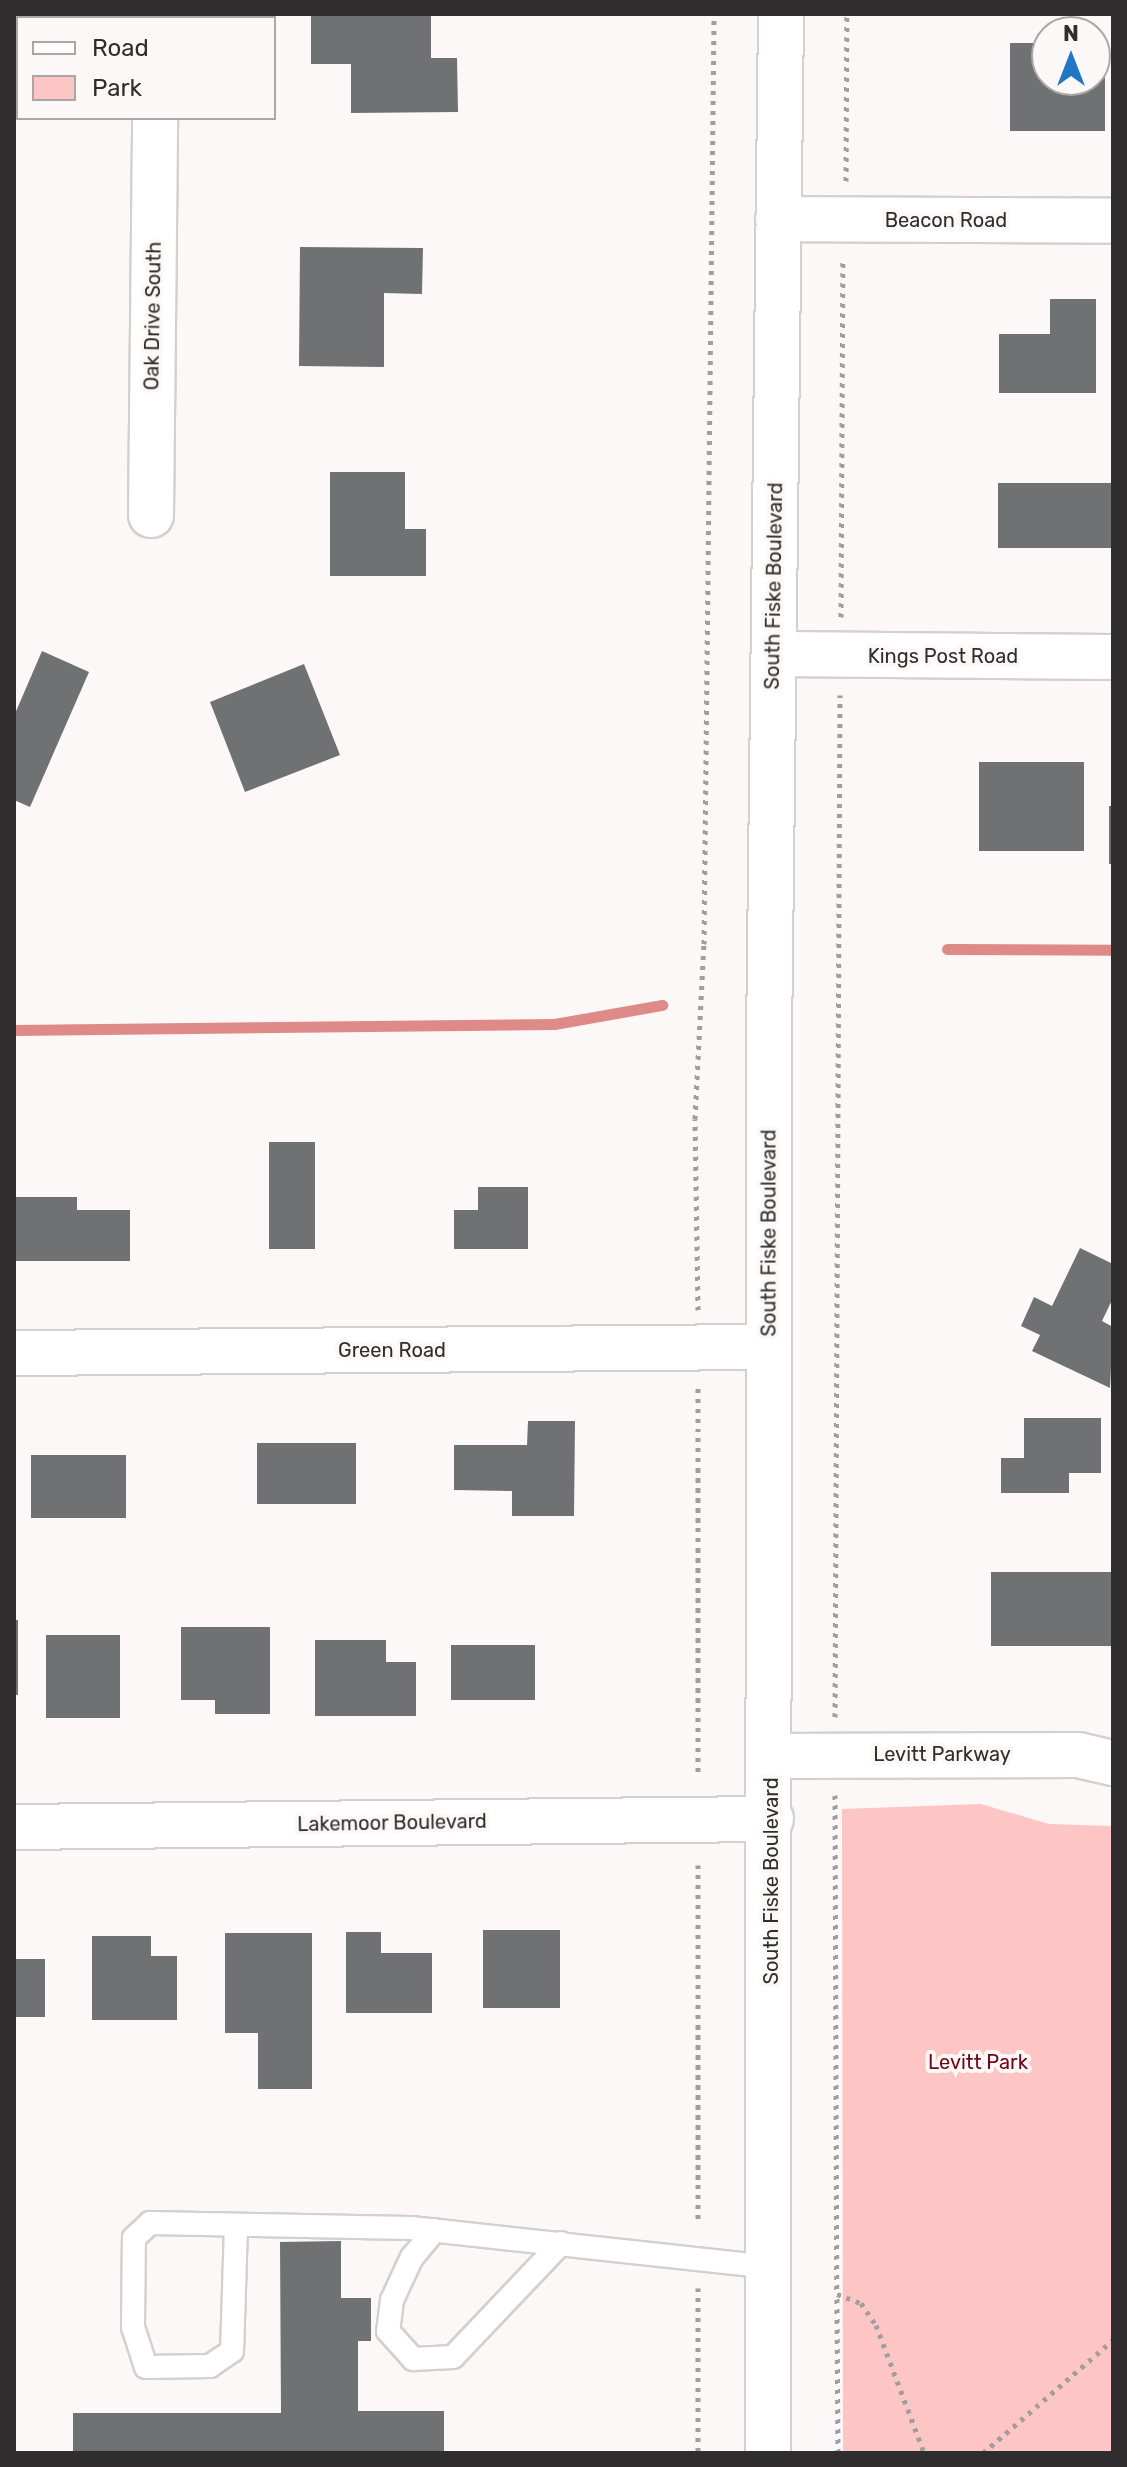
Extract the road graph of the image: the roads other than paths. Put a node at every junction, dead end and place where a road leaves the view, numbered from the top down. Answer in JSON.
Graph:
{"nodes":[{"id":1,"x":781,"y":14,"type":"edge"},
{"id":2,"x":155,"y":120,"type":"edge"},
{"id":3,"x":778,"y":219,"type":"junction"},
{"id":4,"x":1113,"y":221,"type":"edge"},
{"id":5,"x":151,"y":515,"type":"dead end"},
{"id":6,"x":774,"y":654,"type":"junction"},
{"id":7,"x":1113,"y":657,"type":"edge"},
{"id":8,"x":769,"y":1347,"type":"junction"},
{"id":9,"x":14,"y":1353,"type":"edge"},
{"id":10,"x":771,"y":1756,"type":"junction"},
{"id":11,"x":1113,"y":1763,"type":"edge"},
{"id":12,"x":771,"y":1819,"type":"junction"},
{"id":13,"x":14,"y":1827,"type":"edge"},
{"id":14,"x":236,"y":2226,"type":"junction"},
{"id":15,"x":435,"y":2230,"type":"junction"},
{"id":16,"x":561,"y":2243,"type":"junction"},
{"id":17,"x":769,"y":2267,"type":"junction"},
{"id":18,"x":768,"y":2453,"type":"edge"}],
"edges":[{"from":1,"to":3,"type":"street","name":"South Fiske Boulevard"},
{"from":2,"to":5,"type":"street","name":"Oak Drive South"},
{"from":3,"to":4,"type":"street","name":"Beacon Road"},
{"from":3,"to":6,"type":"street","name":"South Fiske Boulevard"},
{"from":6,"to":7,"type":"street","name":"Kings Post Road"},
{"from":6,"to":8,"type":"street","name":"South Fiske Boulevard"},
{"from":8,"to":9,"type":"street","name":"Green Road"},
{"from":8,"to":10,"type":"street","name":"South Fiske Boulevard"},
{"from":10,"to":11,"type":"street","name":"Levitt Parkway"},
{"from":10,"to":12,"type":"street","name":"South Fiske Boulevard"},
{"from":12,"to":13,"type":"street","name":"Lakemoor Boulevard"},
{"from":12,"to":17,"type":"street","name":"South Fiske Boulevard"},
{"from":14,"to":14,"type":"lane"},
{"from":14,"to":15,"type":"lane"},
{"from":15,"to":16,"type":"lane"},
{"from":15,"to":16,"type":"lane"},
{"from":16,"to":17,"type":"lane"},
{"from":17,"to":18,"type":"street","name":"South Fiske Boulevard"}]}
